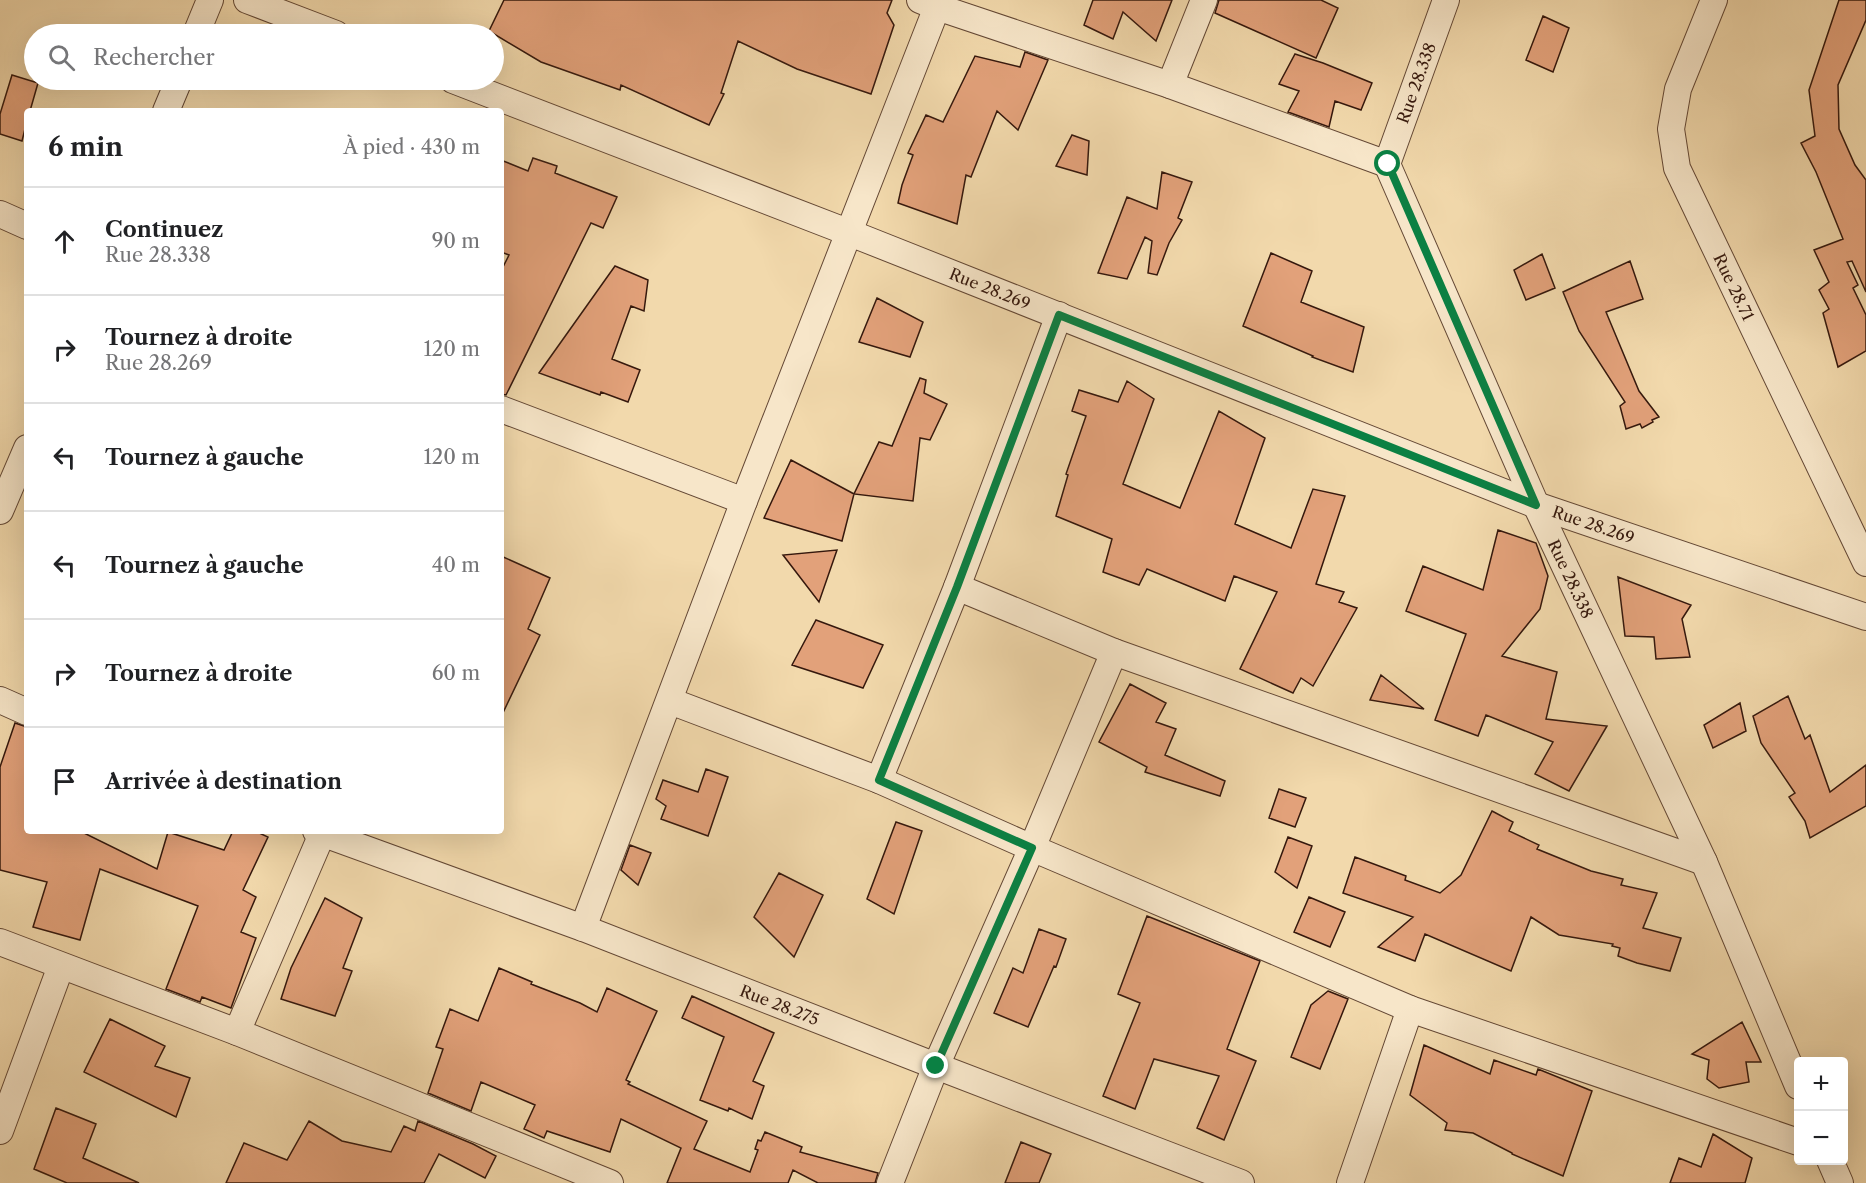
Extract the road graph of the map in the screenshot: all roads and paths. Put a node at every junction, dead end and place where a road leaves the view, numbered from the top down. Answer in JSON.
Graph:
{"nodes":[{"id":1,"x":210,"y":0,"type":"edge"},
{"id":2,"x":247,"y":0,"type":"edge"},
{"id":3,"x":1204,"y":0,"type":"edge"},
{"id":4,"x":1446,"y":0,"type":"edge"},
{"id":5,"x":1714,"y":0,"type":"edge"},
{"id":6,"x":929,"y":4,"type":"edge"},
{"id":7,"x":200,"y":24,"type":"edge"},
{"id":8,"x":310,"y":24,"type":"edge"},
{"id":9,"x":1170,"y":85,"type":"junction"},
{"id":10,"x":175,"y":90,"type":"edge"},
{"id":11,"x":479,"y":90,"type":"edge"},
{"id":12,"x":167,"y":108,"type":"edge"},
{"id":13,"x":1388,"y":164,"type":"junction"},
{"id":14,"x":0,"y":214,"type":"edge"},
{"id":15,"x":24,"y":225,"type":"edge"},
{"id":16,"x":850,"y":232,"type":"junction"},
{"id":17,"x":1059,"y":315,"type":"junction"},
{"id":18,"x":504,"y":410,"type":"edge"},
{"id":19,"x":24,"y":455,"type":"edge"},
{"id":20,"x":744,"y":501,"type":"junction"},
{"id":21,"x":1536,"y":505,"type":"junction"},
{"id":22,"x":0,"y":511,"type":"edge"},
{"id":23,"x":1866,"y":563,"type":"edge"},
{"id":24,"x":957,"y":587,"type":"junction"},
{"id":25,"x":1866,"y":617,"type":"edge"},
{"id":26,"x":1114,"y":652,"type":"junction"},
{"id":27,"x":0,"y":700,"type":"edge"},
{"id":28,"x":670,"y":701,"type":"junction"},
{"id":29,"x":24,"y":711,"type":"edge"},
{"id":30,"x":879,"y":780,"type":"junction"},
{"id":31,"x":318,"y":834,"type":"edge"},
{"id":32,"x":324,"y":834,"type":"edge"},
{"id":33,"x":1032,"y":848,"type":"junction"},
{"id":34,"x":1704,"y":862,"type":"junction"},
{"id":35,"x":583,"y":928,"type":"junction"},
{"id":36,"x":0,"y":942,"type":"edge"},
{"id":37,"x":61,"y":966,"type":"junction"},
{"id":38,"x":1410,"y":1008,"type":"junction"},
{"id":39,"x":237,"y":1032,"type":"junction"},
{"id":40,"x":936,"y":1066,"type":"junction"},
{"id":41,"x":1794,"y":1076,"type":"edge"},
{"id":42,"x":0,"y":1131,"type":"edge"},
{"id":43,"x":1794,"y":1141,"type":"edge"},
{"id":44,"x":1832,"y":1165,"type":"edge"},
{"id":45,"x":610,"y":1183,"type":"edge"},
{"id":46,"x":890,"y":1183,"type":"edge"},
{"id":47,"x":1241,"y":1183,"type":"edge"},
{"id":48,"x":1350,"y":1183,"type":"edge"},
{"id":49,"x":1840,"y":1183,"type":"edge"}],
"edges":[{"from":1,"to":7,"type":"street"},
{"from":2,"to":8,"type":"street"},
{"from":3,"to":9,"type":"street"},
{"from":4,"to":13,"type":"street","name":"Rue 28.338"},
{"from":5,"to":23,"type":"street","name":"Rue 28.71"},
{"from":6,"to":9,"type":"street"},
{"from":6,"to":16,"type":"street"},
{"from":9,"to":13,"type":"street"},
{"from":10,"to":12,"type":"street"},
{"from":11,"to":16,"type":"street","name":"Rue 28.269"},
{"from":13,"to":21,"type":"street","name":"Rue 28.338"},
{"from":14,"to":15,"type":"street"},
{"from":16,"to":17,"type":"street","name":"Rue 28.269"},
{"from":16,"to":20,"type":"street"},
{"from":17,"to":21,"type":"street","name":"Rue 28.269"},
{"from":17,"to":24,"type":"street"},
{"from":18,"to":20,"type":"street"},
{"from":19,"to":22,"type":"street"},
{"from":20,"to":28,"type":"street"},
{"from":21,"to":25,"type":"street","name":"Rue 28.269"},
{"from":21,"to":34,"type":"street","name":"Rue 28.338"},
{"from":24,"to":26,"type":"street"},
{"from":24,"to":30,"type":"street"},
{"from":26,"to":33,"type":"street"},
{"from":26,"to":34,"type":"street"},
{"from":27,"to":29,"type":"street"},
{"from":28,"to":30,"type":"street"},
{"from":28,"to":35,"type":"street"},
{"from":30,"to":33,"type":"street"},
{"from":31,"to":39,"type":"street"},
{"from":32,"to":35,"type":"street","name":"Rue 28.275"},
{"from":33,"to":38,"type":"street"},
{"from":33,"to":40,"type":"street"},
{"from":34,"to":41,"type":"street","name":"Rue 28.338"},
{"from":35,"to":40,"type":"street","name":"Rue 28.275"},
{"from":36,"to":37,"type":"street"},
{"from":37,"to":39,"type":"street"},
{"from":37,"to":42,"type":"street"},
{"from":38,"to":43,"type":"street"},
{"from":38,"to":48,"type":"street"},
{"from":39,"to":45,"type":"street"},
{"from":40,"to":46,"type":"street"},
{"from":40,"to":47,"type":"street","name":"Rue 28.275"},
{"from":44,"to":49,"type":"street"}]}
